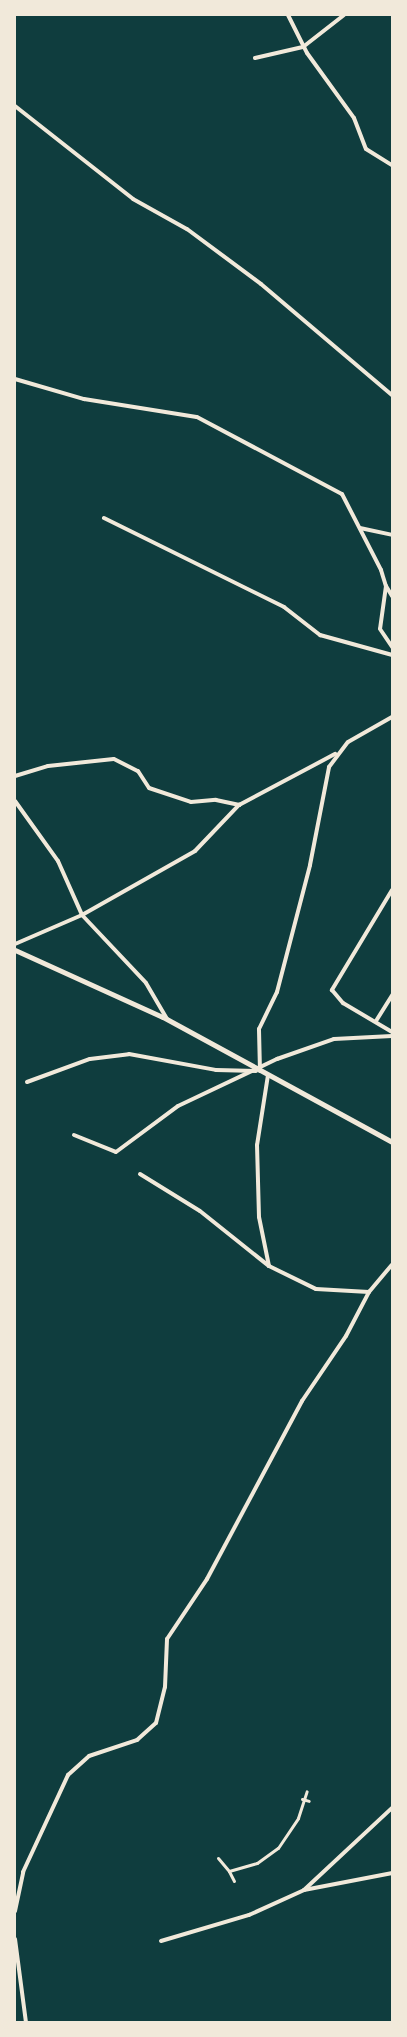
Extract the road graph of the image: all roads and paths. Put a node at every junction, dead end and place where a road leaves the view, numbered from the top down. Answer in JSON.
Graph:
{"nodes":[{"id":1,"x":288,"y":15,"type":"edge"},
{"id":2,"x":344,"y":15,"type":"edge"},
{"id":3,"x":303,"y":47,"type":"junction"},
{"id":4,"x":256,"y":58,"type":"dead end"},
{"id":5,"x":15,"y":106,"type":"edge"},
{"id":6,"x":392,"y":165,"type":"edge"},
{"id":7,"x":15,"y":379,"type":"edge"},
{"id":8,"x":392,"y":395,"type":"edge"},
{"id":9,"x":104,"y":518,"type":"dead end"},
{"id":10,"x":360,"y":528,"type":"junction"},
{"id":11,"x":392,"y":535,"type":"edge"},
{"id":12,"x":386,"y":586,"type":"junction"},
{"id":13,"x":392,"y":596,"type":"edge"},
{"id":14,"x":392,"y":647,"type":"edge"},
{"id":15,"x":392,"y":655,"type":"edge"},
{"id":16,"x":392,"y":717,"type":"edge"},
{"id":17,"x":337,"y":753,"type":"junction"},
{"id":18,"x":15,"y":776,"type":"edge"},
{"id":19,"x":15,"y":801,"type":"edge"},
{"id":20,"x":239,"y":805,"type":"junction"},
{"id":21,"x":392,"y":890,"type":"edge"},
{"id":22,"x":82,"y":915,"type":"junction"},
{"id":23,"x":15,"y":944,"type":"edge"},
{"id":24,"x":15,"y":950,"type":"edge"},
{"id":25,"x":392,"y":995,"type":"edge"},
{"id":26,"x":168,"y":1019,"type":"junction"},
{"id":27,"x":376,"y":1021,"type":"junction"},
{"id":28,"x":392,"y":1032,"type":"edge"},
{"id":29,"x":392,"y":1036,"type":"edge"},
{"id":30,"x":260,"y":1071,"type":"junction"},
{"id":31,"x":268,"y":1075,"type":"junction"},
{"id":32,"x":27,"y":1082,"type":"dead end"},
{"id":33,"x":74,"y":1135,"type":"dead end"},
{"id":34,"x":392,"y":1142,"type":"edge"},
{"id":35,"x":140,"y":1174,"type":"dead end"},
{"id":36,"x":392,"y":1264,"type":"edge"},
{"id":37,"x":269,"y":1266,"type":"junction"},
{"id":38,"x":369,"y":1292,"type":"junction"},
{"id":39,"x":307,"y":1791,"type":"dead end"},
{"id":40,"x":302,"y":1799,"type":"junction"},
{"id":41,"x":309,"y":1801,"type":"dead end"},
{"id":42,"x":392,"y":1808,"type":"edge"},
{"id":43,"x":218,"y":1858,"type":"dead end"},
{"id":44,"x":229,"y":1871,"type":"junction"},
{"id":45,"x":392,"y":1873,"type":"edge"},
{"id":46,"x":234,"y":1881,"type":"dead end"},
{"id":47,"x":304,"y":1890,"type":"junction"},
{"id":48,"x":15,"y":1911,"type":"edge"},
{"id":49,"x":15,"y":1940,"type":"edge"},
{"id":50,"x":161,"y":1941,"type":"dead end"},
{"id":51,"x":26,"y":2022,"type":"edge"}],
"edges":[{"from":1,"to":3,"type":"street"},
{"from":2,"to":3,"type":"street"},
{"from":3,"to":4,"type":"street"},
{"from":3,"to":6,"type":"street"},
{"from":5,"to":8,"type":"street"},
{"from":7,"to":10,"type":"street"},
{"from":9,"to":15,"type":"street"},
{"from":10,"to":11,"type":"street"},
{"from":10,"to":12,"type":"street"},
{"from":12,"to":13,"type":"street"},
{"from":12,"to":14,"type":"street"},
{"from":16,"to":17,"type":"street"},
{"from":17,"to":20,"type":"street"},
{"from":17,"to":30,"type":"street"},
{"from":18,"to":20,"type":"street"},
{"from":19,"to":22,"type":"street"},
{"from":20,"to":22,"type":"street"},
{"from":21,"to":27,"type":"street"},
{"from":22,"to":23,"type":"street"},
{"from":22,"to":26,"type":"street"},
{"from":24,"to":26,"type":"street"},
{"from":25,"to":27,"type":"street"},
{"from":26,"to":30,"type":"street"},
{"from":27,"to":28,"type":"street"},
{"from":29,"to":30,"type":"street"},
{"from":30,"to":31,"type":"street"},
{"from":30,"to":32,"type":"street"},
{"from":30,"to":33,"type":"street"},
{"from":31,"to":34,"type":"street"},
{"from":31,"to":37,"type":"street"},
{"from":35,"to":37,"type":"street"},
{"from":36,"to":38,"type":"street"},
{"from":37,"to":38,"type":"street"},
{"from":38,"to":48,"type":"street"},
{"from":39,"to":40,"type":"street"},
{"from":40,"to":41,"type":"street"},
{"from":40,"to":44,"type":"street"},
{"from":42,"to":47,"type":"street"},
{"from":43,"to":44,"type":"street"},
{"from":44,"to":46,"type":"street"},
{"from":45,"to":47,"type":"street"},
{"from":47,"to":50,"type":"street"},
{"from":49,"to":51,"type":"street"}]}
